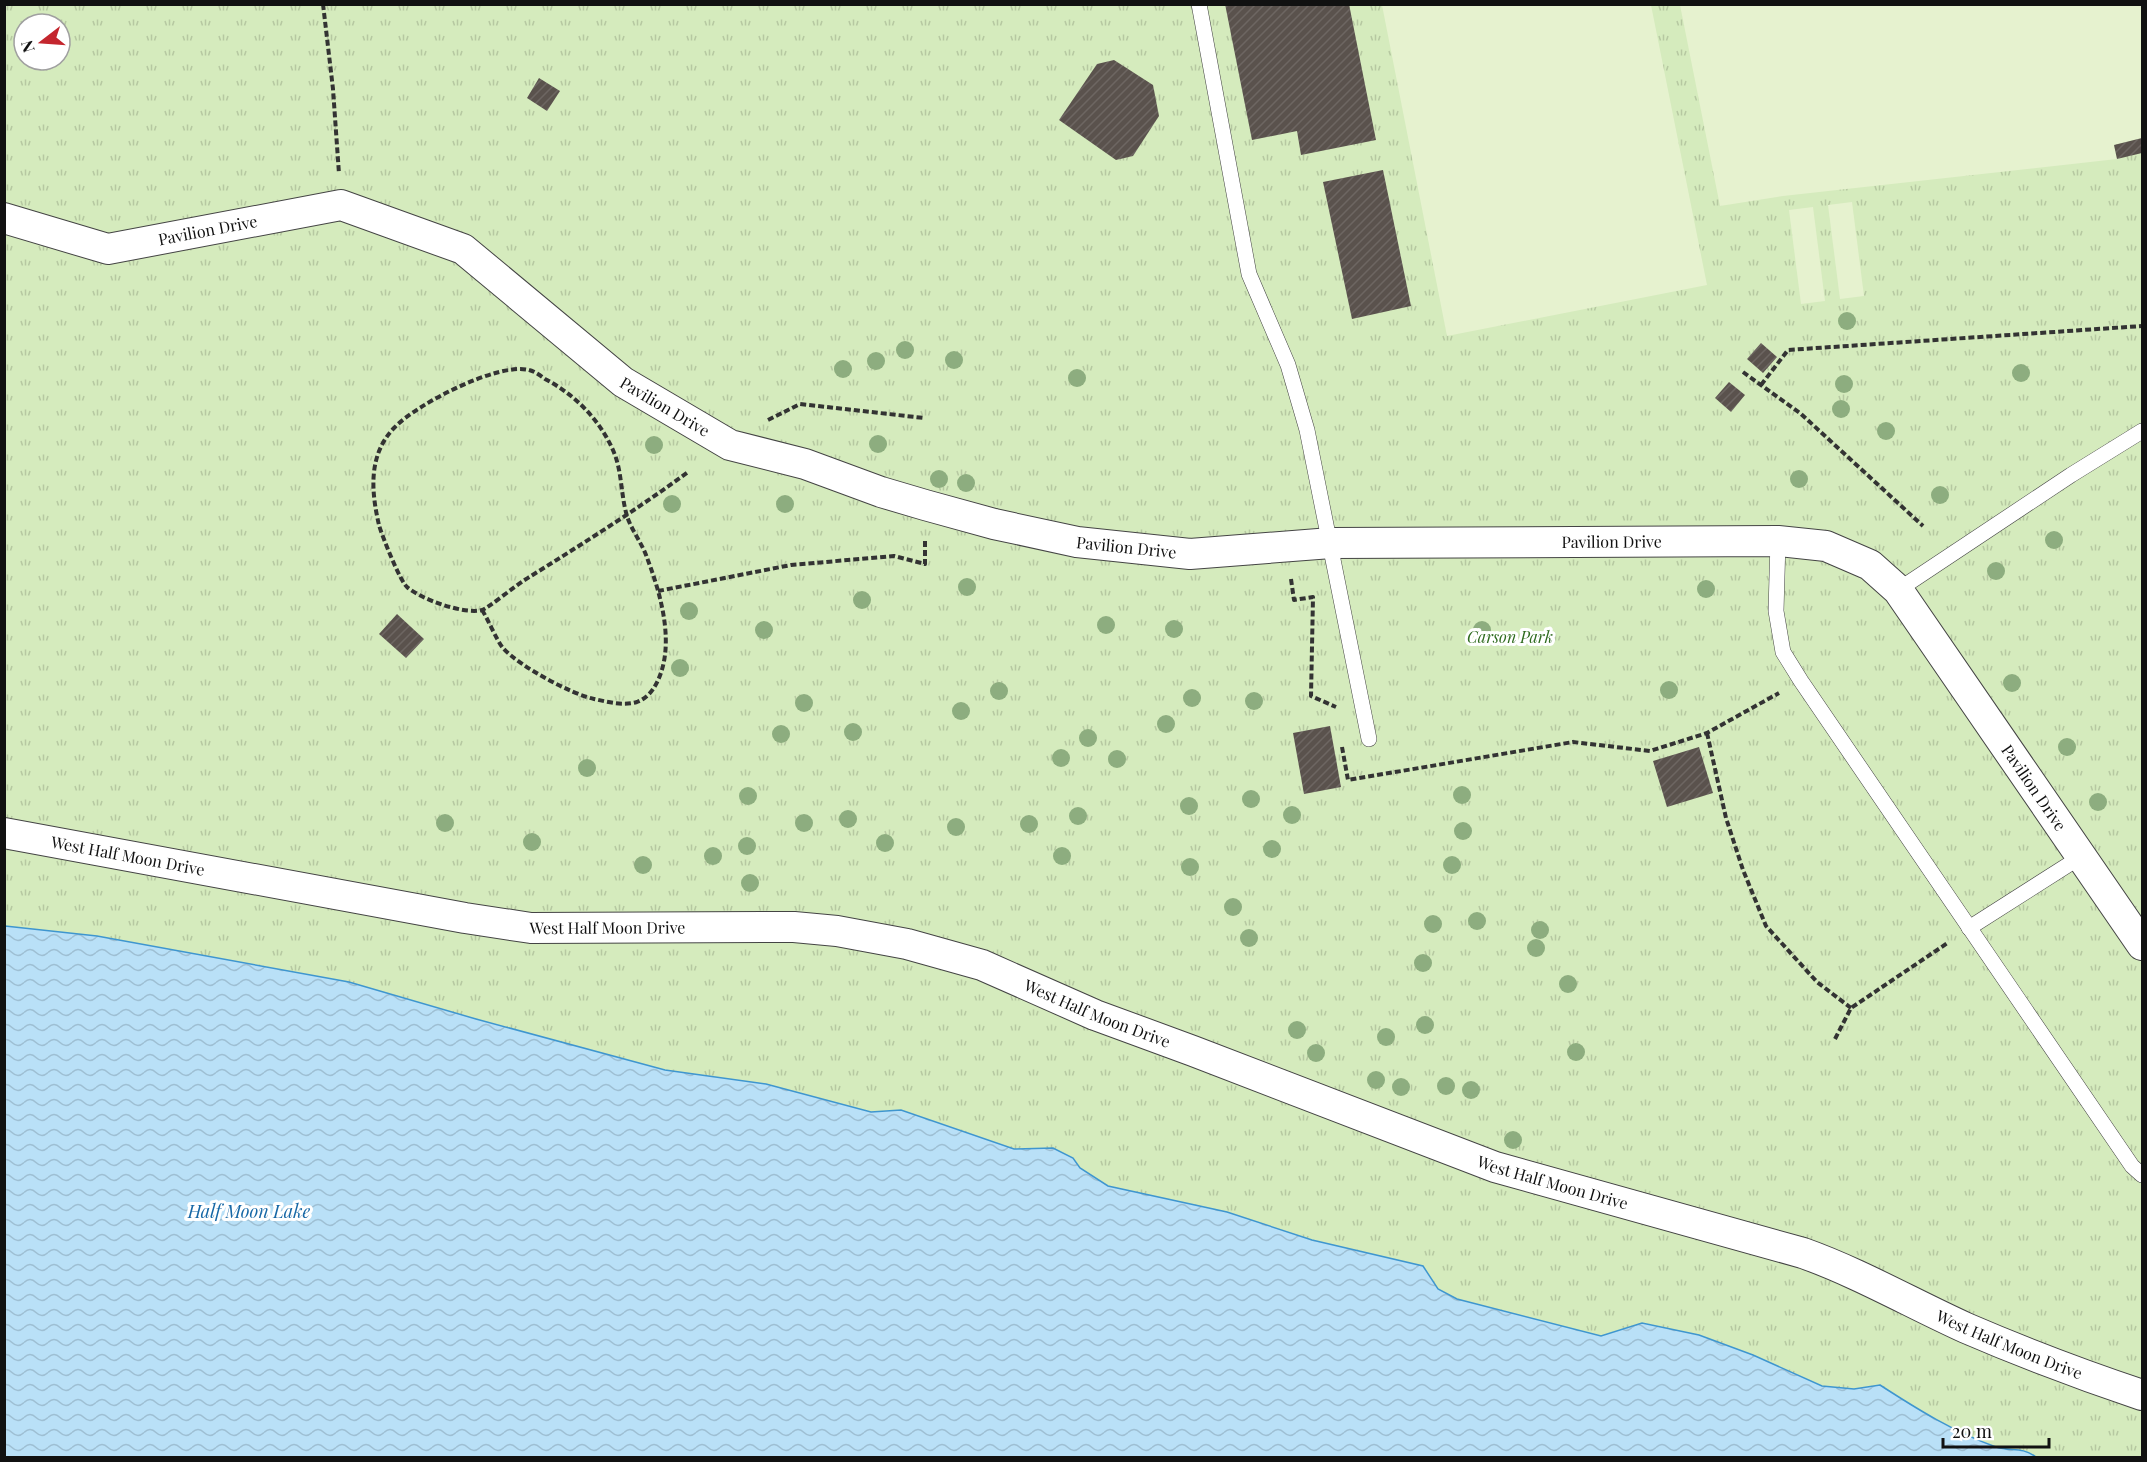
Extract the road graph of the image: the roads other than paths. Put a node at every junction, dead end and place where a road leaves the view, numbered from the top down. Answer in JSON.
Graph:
{"nodes":[{"id":1,"x":1199,"y":4,"type":"edge"},
{"id":2,"x":4,"y":218,"type":"edge"},
{"id":3,"x":2142,"y":431,"type":"edge"},
{"id":4,"x":1778,"y":541,"type":"junction"},
{"id":5,"x":1331,"y":543,"type":"junction"},
{"id":6,"x":1898,"y":590,"type":"junction"},
{"id":7,"x":1369,"y":739,"type":"dead end"},
{"id":8,"x":4,"y":832,"type":"edge"},
{"id":9,"x":2082,"y":856,"type":"junction"},
{"id":10,"x":1969,"y":927,"type":"junction"},
{"id":11,"x":2142,"y":945,"type":"edge"},
{"id":12,"x":2142,"y":1174,"type":"edge"},
{"id":13,"x":2142,"y":1395,"type":"edge"}],
"edges":[{"from":1,"to":5,"type":"lane"},
{"from":2,"to":5,"type":"street","name":"Pavilion Drive"},
{"from":3,"to":6,"type":"lane"},
{"from":4,"to":5,"type":"street","name":"Pavilion Drive"},
{"from":4,"to":6,"type":"street","name":"Pavilion Drive"},
{"from":4,"to":10,"type":"lane"},
{"from":5,"to":7,"type":"lane"},
{"from":6,"to":9,"type":"street","name":"Pavilion Drive"},
{"from":8,"to":13,"type":"street","name":"West Half Moon Drive"},
{"from":9,"to":10,"type":"lane"},
{"from":9,"to":11,"type":"street","name":"Pavilion Drive"},
{"from":10,"to":12,"type":"lane"}]}
